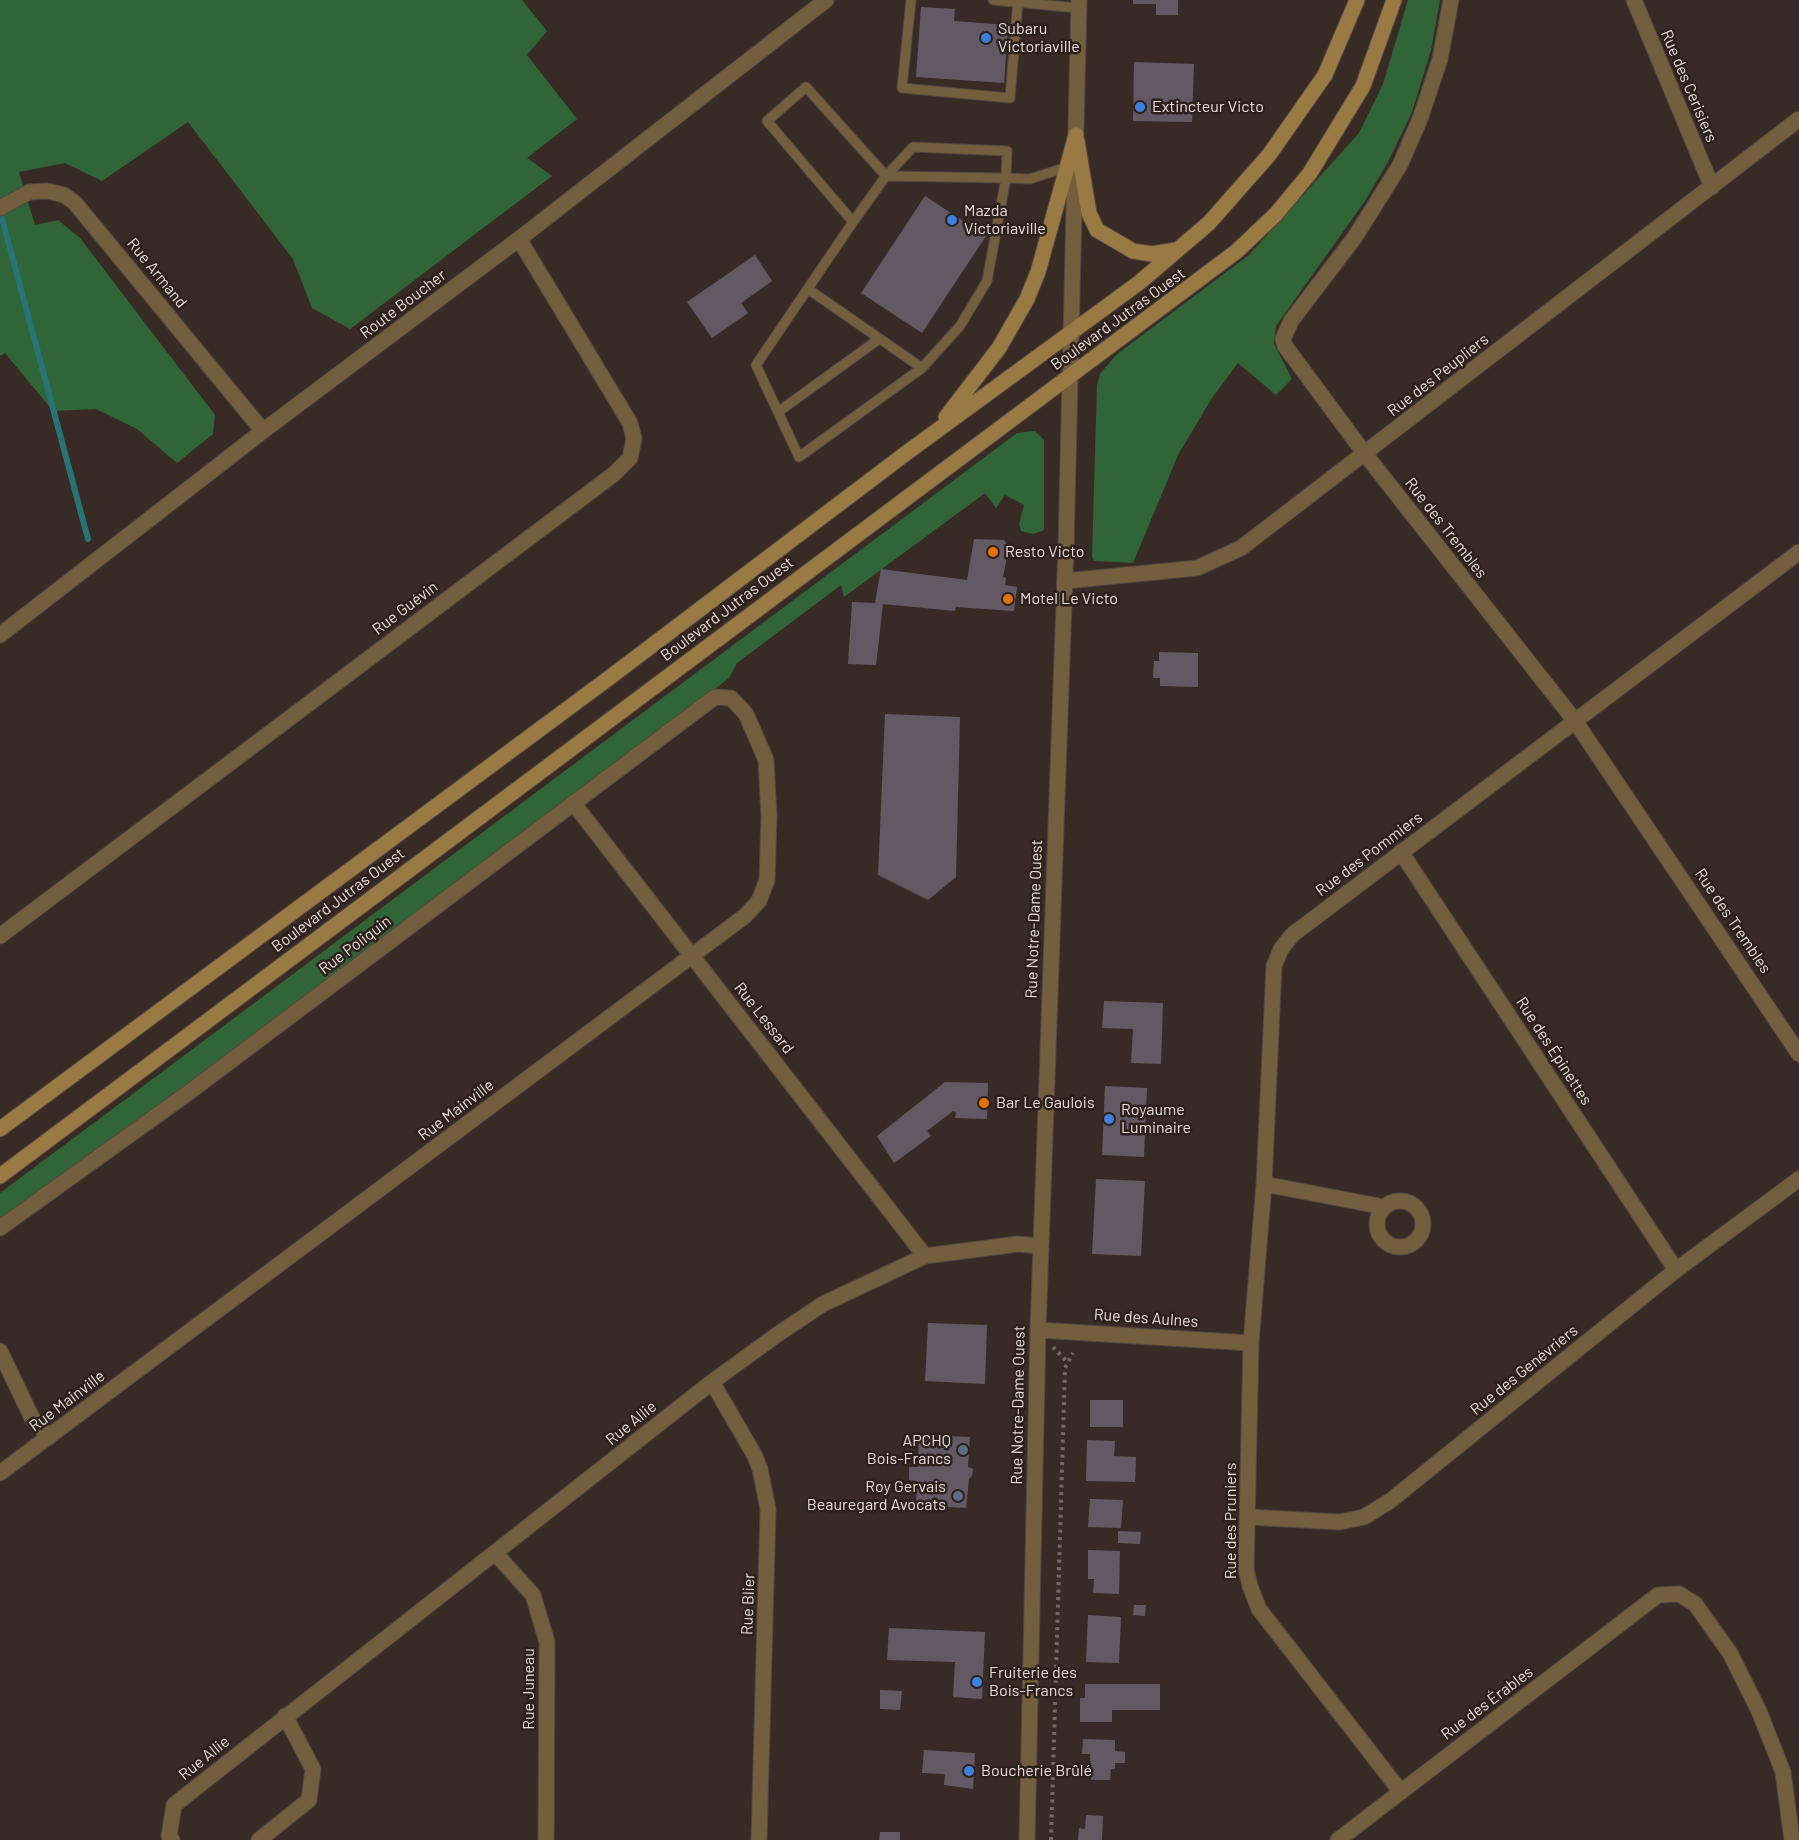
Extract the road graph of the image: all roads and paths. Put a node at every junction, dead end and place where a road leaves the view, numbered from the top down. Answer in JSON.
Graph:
{"nodes":[{"id":1,"x":826,"y":0,"type":"edge"},
{"id":2,"x":911,"y":0,"type":"edge"},
{"id":3,"x":993,"y":0,"type":"edge"},
{"id":4,"x":1357,"y":0,"type":"edge"},
{"id":5,"x":1394,"y":0,"type":"edge"},
{"id":6,"x":1451,"y":0,"type":"edge"},
{"id":7,"x":1634,"y":0,"type":"edge"},
{"id":8,"x":1018,"y":1,"type":"edge"},
{"id":9,"x":1078,"y":4,"type":"edge"},
{"id":10,"x":1799,"y":119,"type":"edge"},
{"id":11,"x":1076,"y":135,"type":"junction"},
{"id":12,"x":1066,"y":167,"type":"junction"},
{"id":13,"x":885,"y":176,"type":"junction"},
{"id":14,"x":1006,"y":178,"type":"junction"},
{"id":15,"x":1712,"y":187,"type":"junction"},
{"id":16,"x":0,"y":208,"type":"edge"},
{"id":17,"x":853,"y":222,"type":"junction"},
{"id":18,"x":519,"y":239,"type":"junction"},
{"id":19,"x":1179,"y":249,"type":"junction"},
{"id":20,"x":808,"y":289,"type":"junction"},
{"id":21,"x":1072,"y":330,"type":"junction"},
{"id":22,"x":879,"y":339,"type":"junction"},
{"id":23,"x":922,"y":368,"type":"junction"},
{"id":24,"x":1071,"y":375,"type":"junction"},
{"id":25,"x":778,"y":412,"type":"junction"},
{"id":26,"x":263,"y":431,"type":"junction"},
{"id":27,"x":934,"y":433,"type":"junction"},
{"id":28,"x":1365,"y":454,"type":"junction"},
{"id":29,"x":1799,"y":552,"type":"edge"},
{"id":30,"x":1065,"y":581,"type":"junction"},
{"id":31,"x":0,"y":635,"type":"edge"},
{"id":32,"x":731,"y":698,"type":"joint"},
{"id":33,"x":1575,"y":721,"type":"junction"},
{"id":34,"x":574,"y":804,"type":"junction"},
{"id":35,"x":1401,"y":852,"type":"junction"},
{"id":36,"x":0,"y":936,"type":"edge"},
{"id":37,"x":692,"y":956,"type":"junction"},
{"id":38,"x":1799,"y":1054,"type":"edge"},
{"id":39,"x":0,"y":1129,"type":"edge"},
{"id":40,"x":0,"y":1176,"type":"edge"},
{"id":41,"x":1799,"y":1179,"type":"edge"},
{"id":42,"x":1264,"y":1184,"type":"junction"},
{"id":43,"x":1384,"y":1207,"type":"dead end"},
{"id":44,"x":0,"y":1228,"type":"edge"},
{"id":45,"x":1040,"y":1246,"type":"junction"},
{"id":46,"x":925,"y":1256,"type":"junction"},
{"id":47,"x":1676,"y":1270,"type":"junction"},
{"id":48,"x":1038,"y":1330,"type":"junction"},
{"id":49,"x":1251,"y":1343,"type":"junction"},
{"id":50,"x":0,"y":1352,"type":"edge"},
{"id":51,"x":1073,"y":1353,"type":"dead end"},
{"id":52,"x":712,"y":1382,"type":"junction"},
{"id":53,"x":49,"y":1437,"type":"junction"},
{"id":54,"x":0,"y":1473,"type":"edge"},
{"id":55,"x":1248,"y":1517,"type":"junction"},
{"id":56,"x":496,"y":1554,"type":"junction"},
{"id":57,"x":285,"y":1716,"type":"junction"},
{"id":58,"x":1401,"y":1792,"type":"junction"},
{"id":59,"x":172,"y":1840,"type":"edge"},
{"id":60,"x":259,"y":1840,"type":"edge"},
{"id":61,"x":546,"y":1840,"type":"edge"},
{"id":62,"x":759,"y":1840,"type":"edge"},
{"id":63,"x":1027,"y":1840,"type":"edge"},
{"id":64,"x":1051,"y":1840,"type":"edge"},
{"id":65,"x":1338,"y":1840,"type":"edge"},
{"id":66,"x":1792,"y":1840,"type":"edge"}],
"edges":[{"from":1,"to":18,"type":"street","name":"Route Boucher"},
{"from":2,"to":8,"type":"lane"},
{"from":3,"to":8,"type":"lane"},
{"from":4,"to":19,"type":"main road","name":"Boulevard Jutras Ouest"},
{"from":5,"to":24,"type":"main road","name":"Boulevard Jutras Ouest"},
{"from":6,"to":28,"type":"street","name":"Rue des Trembles"},
{"from":7,"to":15,"type":"street","name":"Rue des Cerisiers"},
{"from":8,"to":9,"type":"lane"},
{"from":9,"to":11,"type":"street","name":"Rue Notre-Dame Ouest"},
{"from":10,"to":15,"type":"street","name":"Rue des Peupliers"},
{"from":11,"to":12,"type":"main road"},
{"from":11,"to":19,"type":"main road"},
{"from":11,"to":21,"type":"street","name":"Rue Notre-Dame Ouest"},
{"from":12,"to":14,"type":"lane"},
{"from":12,"to":27,"type":"main road"},
{"from":13,"to":14,"type":"lane"},
{"from":13,"to":14,"type":"lane"},
{"from":13,"to":17,"type":"lane"},
{"from":13,"to":17,"type":"lane"},
{"from":14,"to":23,"type":"lane"},
{"from":15,"to":28,"type":"street","name":"Rue des Peupliers"},
{"from":16,"to":26,"type":"street","name":"Rue Armand"},
{"from":17,"to":20,"type":"lane"},
{"from":18,"to":26,"type":"street","name":"Route Boucher"},
{"from":18,"to":36,"type":"street","name":"Rue Guévin"},
{"from":19,"to":21,"type":"main road","name":"Boulevard Jutras Ouest"},
{"from":20,"to":22,"type":"lane"},
{"from":20,"to":25,"type":"lane"},
{"from":21,"to":24,"type":"street","name":"Rue Notre-Dame Ouest"},
{"from":21,"to":27,"type":"main road","name":"Boulevard Jutras Ouest"},
{"from":22,"to":23,"type":"lane"},
{"from":22,"to":25,"type":"lane"},
{"from":23,"to":25,"type":"lane"},
{"from":24,"to":30,"type":"street","name":"Rue Notre-Dame Ouest"},
{"from":24,"to":40,"type":"main road","name":"Boulevard Jutras Ouest"},
{"from":26,"to":31,"type":"street","name":"Route Boucher"},
{"from":27,"to":39,"type":"main road","name":"Boulevard Jutras Ouest"},
{"from":28,"to":30,"type":"street","name":"Rue des Peupliers"},
{"from":28,"to":33,"type":"street","name":"Rue des Trembles"},
{"from":29,"to":33,"type":"street","name":"Rue des Pommiers"},
{"from":30,"to":45,"type":"street","name":"Rue Notre-Dame Ouest"},
{"from":32,"to":34,"type":"street","name":"Rue Poliquin"},
{"from":32,"to":37,"type":"street","name":"Rue Mainville"},
{"from":33,"to":35,"type":"street","name":"Rue des Pommiers"},
{"from":33,"to":38,"type":"street","name":"Rue des Trembles"},
{"from":34,"to":37,"type":"street","name":"Rue Lessard"},
{"from":34,"to":44,"type":"street","name":"Rue Poliquin"},
{"from":35,"to":42,"type":"street","name":"Rue des Pommiers"},
{"from":35,"to":47,"type":"street","name":"Rue des Épinettes"},
{"from":37,"to":46,"type":"street","name":"Rue Lessard"},
{"from":37,"to":53,"type":"street","name":"Rue Mainville"},
{"from":41,"to":47,"type":"street","name":"Rue des Genévriers"},
{"from":42,"to":43,"type":"street"},
{"from":42,"to":49,"type":"street","name":"Rue des Pommiers"},
{"from":45,"to":46,"type":"street","name":"Rue Allie"},
{"from":45,"to":48,"type":"street","name":"Rue Notre-Dame Ouest"},
{"from":46,"to":52,"type":"street","name":"Rue Allie"},
{"from":47,"to":55,"type":"street","name":"Rue des Genévriers"},
{"from":48,"to":49,"type":"street","name":"Rue des Aulnes"},
{"from":48,"to":63,"type":"street","name":"Rue Notre-Dame Ouest"},
{"from":49,"to":55,"type":"street","name":"Rue des Pruniers"},
{"from":50,"to":53,"type":"street"},
{"from":51,"to":64,"type":"path"},
{"from":52,"to":56,"type":"street","name":"Rue Allie"},
{"from":52,"to":62,"type":"street","name":"Rue Blier"},
{"from":53,"to":54,"type":"street","name":"Rue Mainville"},
{"from":55,"to":58,"type":"street","name":"Rue des Pruniers"},
{"from":56,"to":57,"type":"street","name":"Rue Allie"},
{"from":56,"to":61,"type":"street","name":"Rue Juneau"},
{"from":57,"to":59,"type":"street","name":"Rue Allie"},
{"from":57,"to":60,"type":"street"},
{"from":58,"to":65,"type":"street","name":"Rue des Érables"},
{"from":58,"to":66,"type":"street","name":"Rue des Érables"}]}
